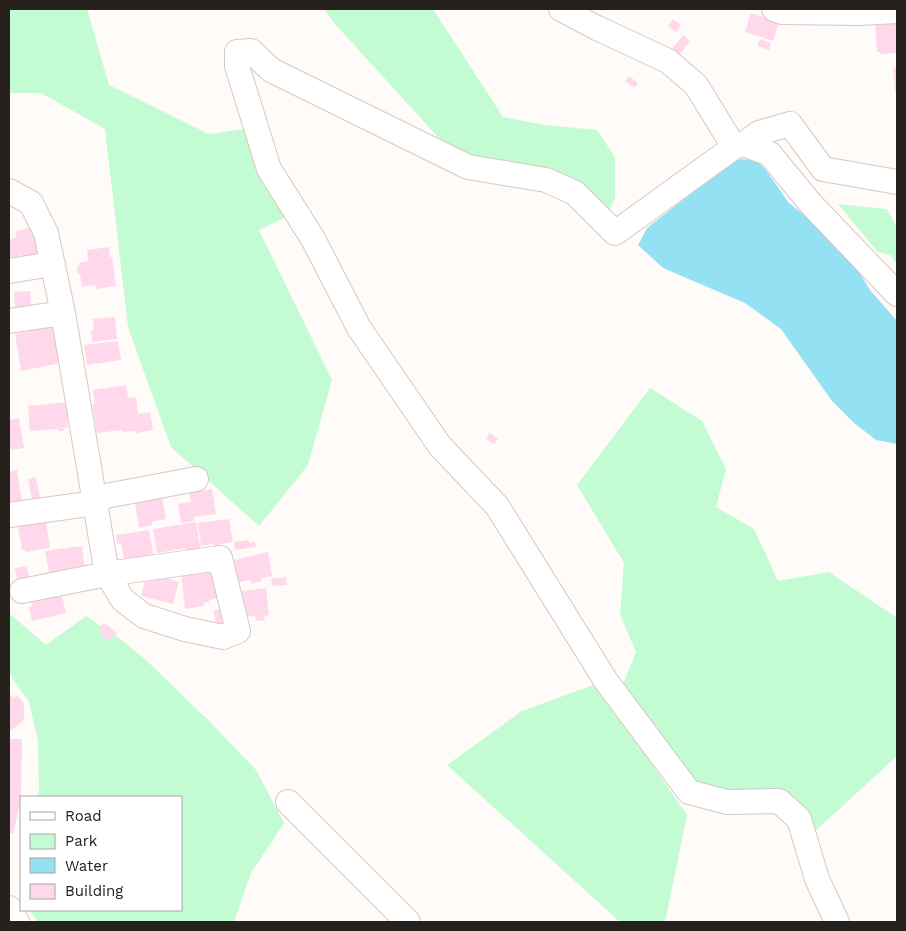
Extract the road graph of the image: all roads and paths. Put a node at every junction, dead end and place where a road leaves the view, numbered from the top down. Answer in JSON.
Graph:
{"nodes":[{"id":1,"x":561,"y":9,"type":"edge"},
{"id":2,"x":774,"y":9,"type":"edge"},
{"id":3,"x":859,"y":11,"type":"edge"},
{"id":4,"x":897,"y":11,"type":"edge"},
{"id":5,"x":739,"y":145,"type":"junction"},
{"id":6,"x":897,"y":182,"type":"edge"},
{"id":7,"x":9,"y":191,"type":"edge"},
{"id":8,"x":53,"y":264,"type":"junction"},
{"id":9,"x":9,"y":271,"type":"edge"},
{"id":10,"x":897,"y":294,"type":"edge"},
{"id":11,"x":63,"y":313,"type":"junction"},
{"id":12,"x":9,"y":322,"type":"edge"},
{"id":13,"x":196,"y":479,"type":"dead end"},
{"id":14,"x":95,"y":503,"type":"junction"},
{"id":15,"x":9,"y":515,"type":"edge"},
{"id":16,"x":108,"y":574,"type":"junction"},
{"id":17,"x":22,"y":591,"type":"dead end"},
{"id":18,"x":288,"y":802,"type":"dead end"},
{"id":19,"x":9,"y":908,"type":"edge"},
{"id":20,"x":17,"y":922,"type":"edge"},
{"id":21,"x":408,"y":922,"type":"edge"},
{"id":22,"x":837,"y":922,"type":"edge"}],
"edges":[{"from":1,"to":5,"type":"street"},
{"from":2,"to":3,"type":"street"},
{"from":3,"to":4,"type":"street"},
{"from":5,"to":6,"type":"street"},
{"from":5,"to":10,"type":"street"},
{"from":5,"to":22,"type":"street"},
{"from":7,"to":8,"type":"street"},
{"from":8,"to":9,"type":"street"},
{"from":8,"to":11,"type":"street"},
{"from":11,"to":12,"type":"street"},
{"from":11,"to":14,"type":"street"},
{"from":13,"to":14,"type":"street"},
{"from":14,"to":15,"type":"street"},
{"from":14,"to":16,"type":"street"},
{"from":16,"to":16,"type":"street"},
{"from":16,"to":17,"type":"street"},
{"from":18,"to":21,"type":"street"},
{"from":19,"to":20,"type":"street"}]}
